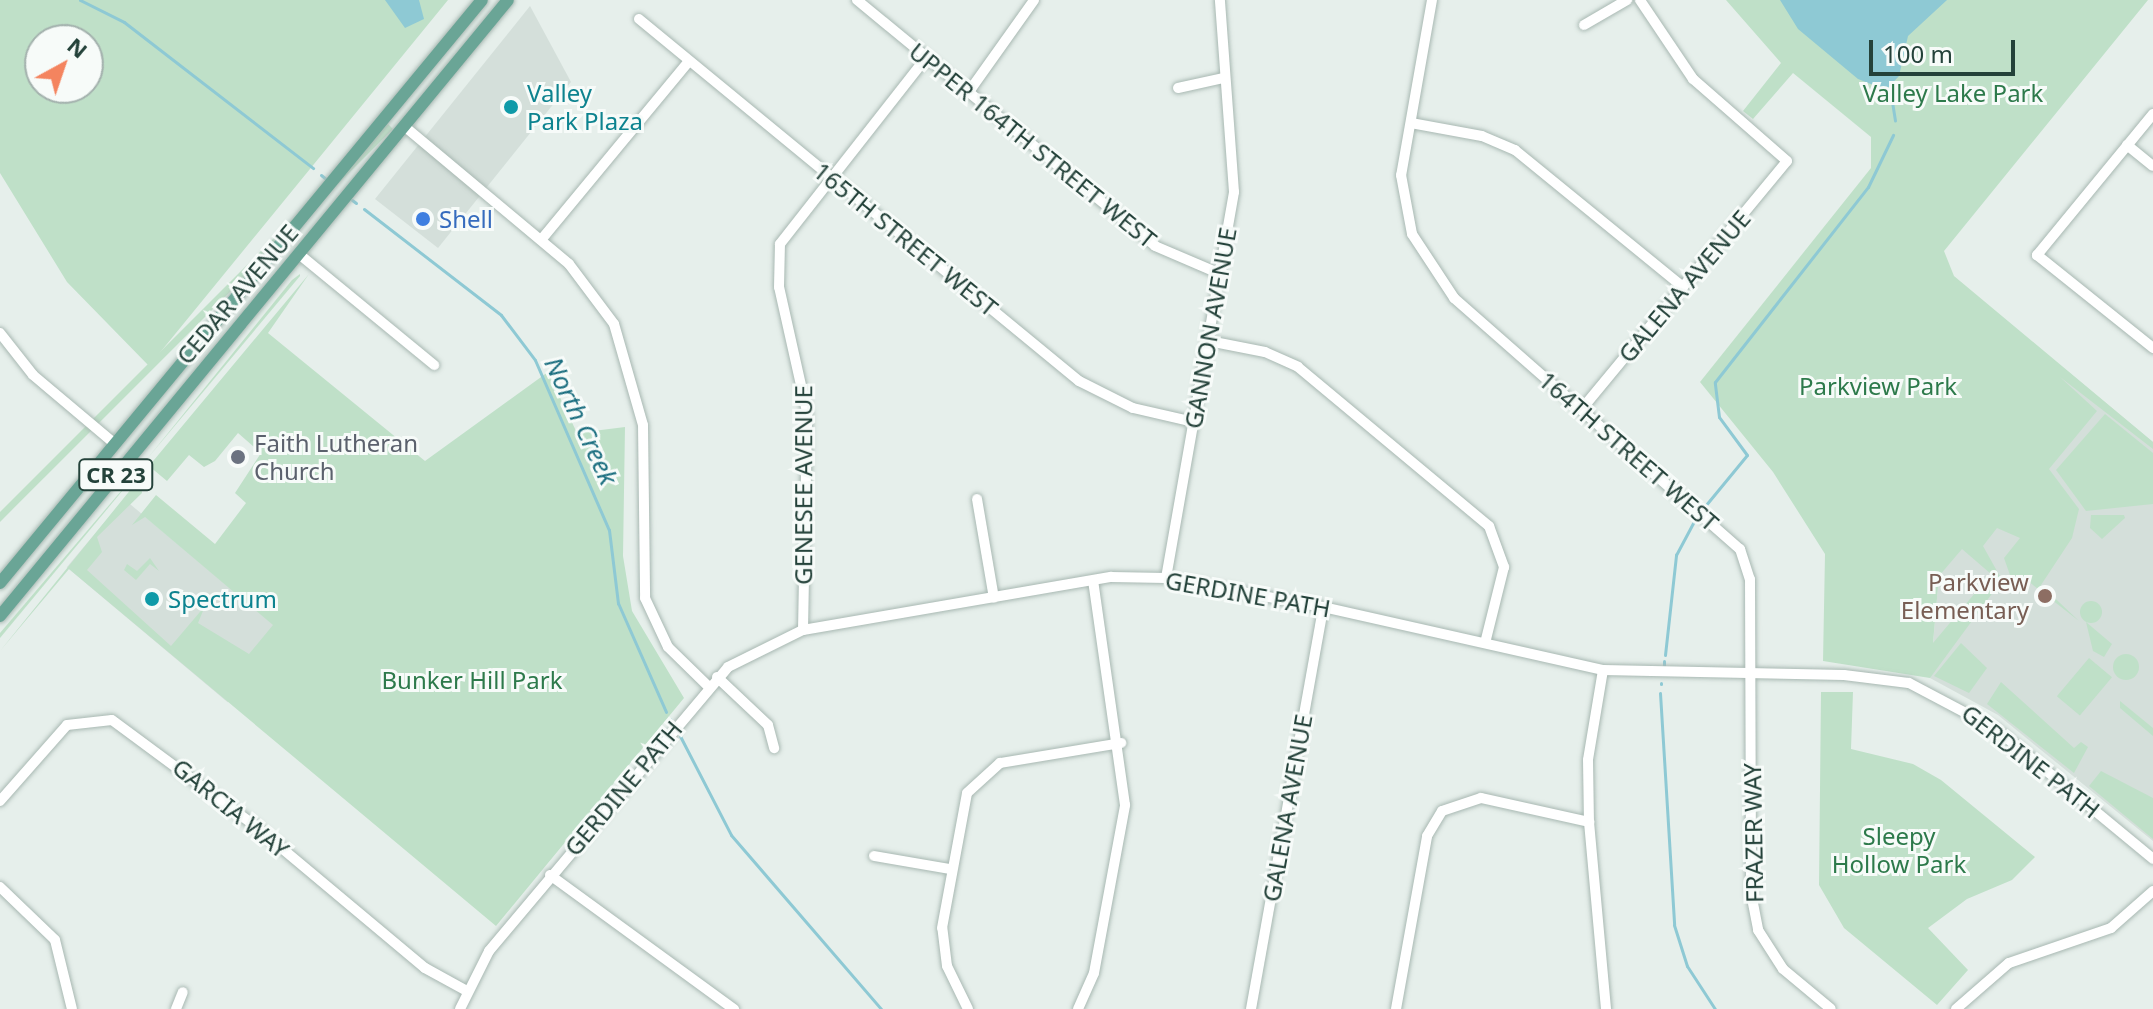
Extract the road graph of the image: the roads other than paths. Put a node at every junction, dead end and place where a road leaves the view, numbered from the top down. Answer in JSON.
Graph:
{"nodes":[{"id":1,"x":482,"y":0,"type":"edge"},
{"id":2,"x":508,"y":0,"type":"edge"},
{"id":3,"x":857,"y":0,"type":"edge"},
{"id":4,"x":1034,"y":0,"type":"edge"},
{"id":5,"x":1220,"y":0,"type":"edge"},
{"id":6,"x":1432,"y":0,"type":"edge"},
{"id":7,"x":1627,"y":0,"type":"edge"},
{"id":8,"x":1640,"y":0,"type":"edge"},
{"id":9,"x":639,"y":19,"type":"dead end"},
{"id":10,"x":1584,"y":25,"type":"dead end"},
{"id":11,"x":926,"y":58,"type":"junction"},
{"id":12,"x":689,"y":61,"type":"junction"},
{"id":13,"x":428,"y":66,"type":"junction"},
{"id":14,"x":1224,"y":78,"type":"junction"},
{"id":15,"x":1178,"y":88,"type":"dead end"},
{"id":16,"x":968,"y":93,"type":"junction"},
{"id":17,"x":2153,"y":114,"type":"edge"},
{"id":18,"x":1411,"y":123,"type":"junction"},
{"id":19,"x":404,"y":126,"type":"junction"},
{"id":20,"x":2127,"y":145,"type":"junction"},
{"id":21,"x":2153,"y":166,"type":"edge"},
{"id":22,"x":829,"y":175,"type":"junction"},
{"id":23,"x":541,"y":240,"type":"junction"},
{"id":24,"x":299,"y":254,"type":"junction"},
{"id":25,"x":1218,"y":273,"type":"junction"},
{"id":26,"x":1683,"y":287,"type":"junction"},
{"id":27,"x":0,"y":333,"type":"edge"},
{"id":28,"x":1209,"y":341,"type":"junction"},
{"id":29,"x":2153,"y":348,"type":"edge"},
{"id":30,"x":434,"y":365,"type":"dead end"},
{"id":31,"x":1581,"y":410,"type":"junction"},
{"id":32,"x":1194,"y":422,"type":"junction"},
{"id":33,"x":115,"y":444,"type":"junction"},
{"id":34,"x":977,"y":499,"type":"dead end"},
{"id":35,"x":1166,"y":578,"type":"junction"},
{"id":36,"x":1093,"y":581,"type":"junction"},
{"id":37,"x":0,"y":583,"type":"edge"},
{"id":38,"x":994,"y":598,"type":"junction"},
{"id":39,"x":1323,"y":607,"type":"junction"},
{"id":40,"x":0,"y":616,"type":"edge"},
{"id":41,"x":803,"y":630,"type":"junction"},
{"id":42,"x":1485,"y":643,"type":"junction"},
{"id":43,"x":1603,"y":670,"type":"junction"},
{"id":44,"x":1751,"y":675,"type":"junction"},
{"id":45,"x":717,"y":677,"type":"junction"},
{"id":46,"x":708,"y":686,"type":"junction"},
{"id":47,"x":1121,"y":743,"type":"junction"},
{"id":48,"x":774,"y":748,"type":"dead end"},
{"id":49,"x":0,"y":801,"type":"edge"},
{"id":50,"x":1589,"y":822,"type":"junction"},
{"id":51,"x":874,"y":856,"type":"dead end"},
{"id":52,"x":2153,"y":859,"type":"edge"},
{"id":53,"x":950,"y":869,"type":"junction"},
{"id":54,"x":550,"y":875,"type":"junction"},
{"id":55,"x":0,"y":887,"type":"edge"},
{"id":56,"x":2153,"y":891,"type":"edge"},
{"id":57,"x":465,"y":990,"type":"junction"},
{"id":58,"x":183,"y":992,"type":"dead end"},
{"id":59,"x":72,"y":1009,"type":"edge"},
{"id":60,"x":176,"y":1009,"type":"edge"},
{"id":61,"x":460,"y":1009,"type":"edge"},
{"id":62,"x":734,"y":1009,"type":"edge"},
{"id":63,"x":968,"y":1009,"type":"edge"},
{"id":64,"x":1078,"y":1009,"type":"edge"},
{"id":65,"x":1251,"y":1009,"type":"edge"},
{"id":66,"x":1396,"y":1009,"type":"edge"},
{"id":67,"x":1606,"y":1009,"type":"edge"},
{"id":68,"x":1831,"y":1009,"type":"edge"},
{"id":69,"x":1956,"y":1009,"type":"edge"}],
"edges":[{"from":1,"to":13,"type":"main road","name":"CEDAR AVENUE","number":"CR 23"},
{"from":2,"to":19,"type":"main road","name":"CEDAR AVENUE","number":"CR 23"},
{"from":3,"to":11,"type":"street","name":"UPPER 164TH STREET WEST"},
{"from":4,"to":16,"type":"street"},
{"from":5,"to":14,"type":"street","name":"GANNON AVENUE"},
{"from":6,"to":18,"type":"street","name":"164TH STREET WEST"},
{"from":7,"to":10,"type":"street"},
{"from":8,"to":26,"type":"street","name":"GALENA AVENUE"},
{"from":9,"to":12,"type":"street","name":"165TH STREET WEST"},
{"from":11,"to":16,"type":"street","name":"UPPER 164TH STREET WEST"},
{"from":11,"to":22,"type":"street","name":"GENESEE AVENUE"},
{"from":12,"to":22,"type":"street","name":"165TH STREET WEST"},
{"from":12,"to":23,"type":"street"},
{"from":13,"to":19,"type":"main road"},
{"from":13,"to":33,"type":"main road","name":"CEDAR AVENUE","number":"CR 23"},
{"from":14,"to":15,"type":"street"},
{"from":14,"to":25,"type":"street","name":"GANNON AVENUE"},
{"from":16,"to":25,"type":"street","name":"UPPER 164TH STREET WEST"},
{"from":17,"to":20,"type":"street"},
{"from":18,"to":26,"type":"street"},
{"from":18,"to":31,"type":"street","name":"164TH STREET WEST"},
{"from":19,"to":23,"type":"street"},
{"from":19,"to":24,"type":"main road","name":"CEDAR AVENUE","number":"CR 23"},
{"from":20,"to":21,"type":"street"},
{"from":20,"to":29,"type":"street"},
{"from":22,"to":32,"type":"street","name":"165TH STREET WEST"},
{"from":22,"to":41,"type":"street","name":"GENESEE AVENUE"},
{"from":23,"to":46,"type":"street"},
{"from":24,"to":30,"type":"street"},
{"from":24,"to":40,"type":"main road","name":"CEDAR AVENUE","number":"CR 23"},
{"from":25,"to":28,"type":"street","name":"GANNON AVENUE"},
{"from":26,"to":31,"type":"street","name":"GALENA AVENUE"},
{"from":27,"to":33,"type":"street"},
{"from":28,"to":32,"type":"street","name":"GANNON AVENUE"},
{"from":28,"to":42,"type":"street"},
{"from":31,"to":44,"type":"street","name":"164TH STREET WEST"},
{"from":32,"to":35,"type":"street","name":"GANNON AVENUE"},
{"from":33,"to":37,"type":"main road","name":"CEDAR AVENUE","number":"CR 23"},
{"from":34,"to":38,"type":"street"},
{"from":35,"to":36,"type":"street","name":"GERDINE PATH"},
{"from":35,"to":39,"type":"street","name":"GERDINE PATH"},
{"from":36,"to":38,"type":"street","name":"GERDINE PATH"},
{"from":36,"to":47,"type":"street"},
{"from":38,"to":41,"type":"street","name":"GERDINE PATH"},
{"from":39,"to":42,"type":"street","name":"GERDINE PATH"},
{"from":39,"to":65,"type":"street","name":"GALENA AVENUE"},
{"from":41,"to":45,"type":"street","name":"GERDINE PATH"},
{"from":42,"to":43,"type":"street","name":"GERDINE PATH"},
{"from":43,"to":44,"type":"street","name":"GERDINE PATH"},
{"from":43,"to":50,"type":"street"},
{"from":44,"to":52,"type":"street","name":"GERDINE PATH"},
{"from":44,"to":68,"type":"street","name":"FRAZER WAY"},
{"from":45,"to":46,"type":"street","name":"GERDINE PATH"},
{"from":45,"to":48,"type":"street"},
{"from":46,"to":54,"type":"street","name":"GERDINE PATH"},
{"from":47,"to":53,"type":"street"},
{"from":47,"to":64,"type":"street"},
{"from":49,"to":57,"type":"street","name":"GARCIA WAY"},
{"from":50,"to":66,"type":"street"},
{"from":50,"to":67,"type":"street"},
{"from":51,"to":53,"type":"street"},
{"from":53,"to":63,"type":"street"},
{"from":54,"to":57,"type":"street","name":"GERDINE PATH"},
{"from":54,"to":62,"type":"street"},
{"from":55,"to":59,"type":"street"},
{"from":56,"to":69,"type":"street"},
{"from":57,"to":61,"type":"street","name":"GERDINE PATH"},
{"from":58,"to":60,"type":"street"}]}
